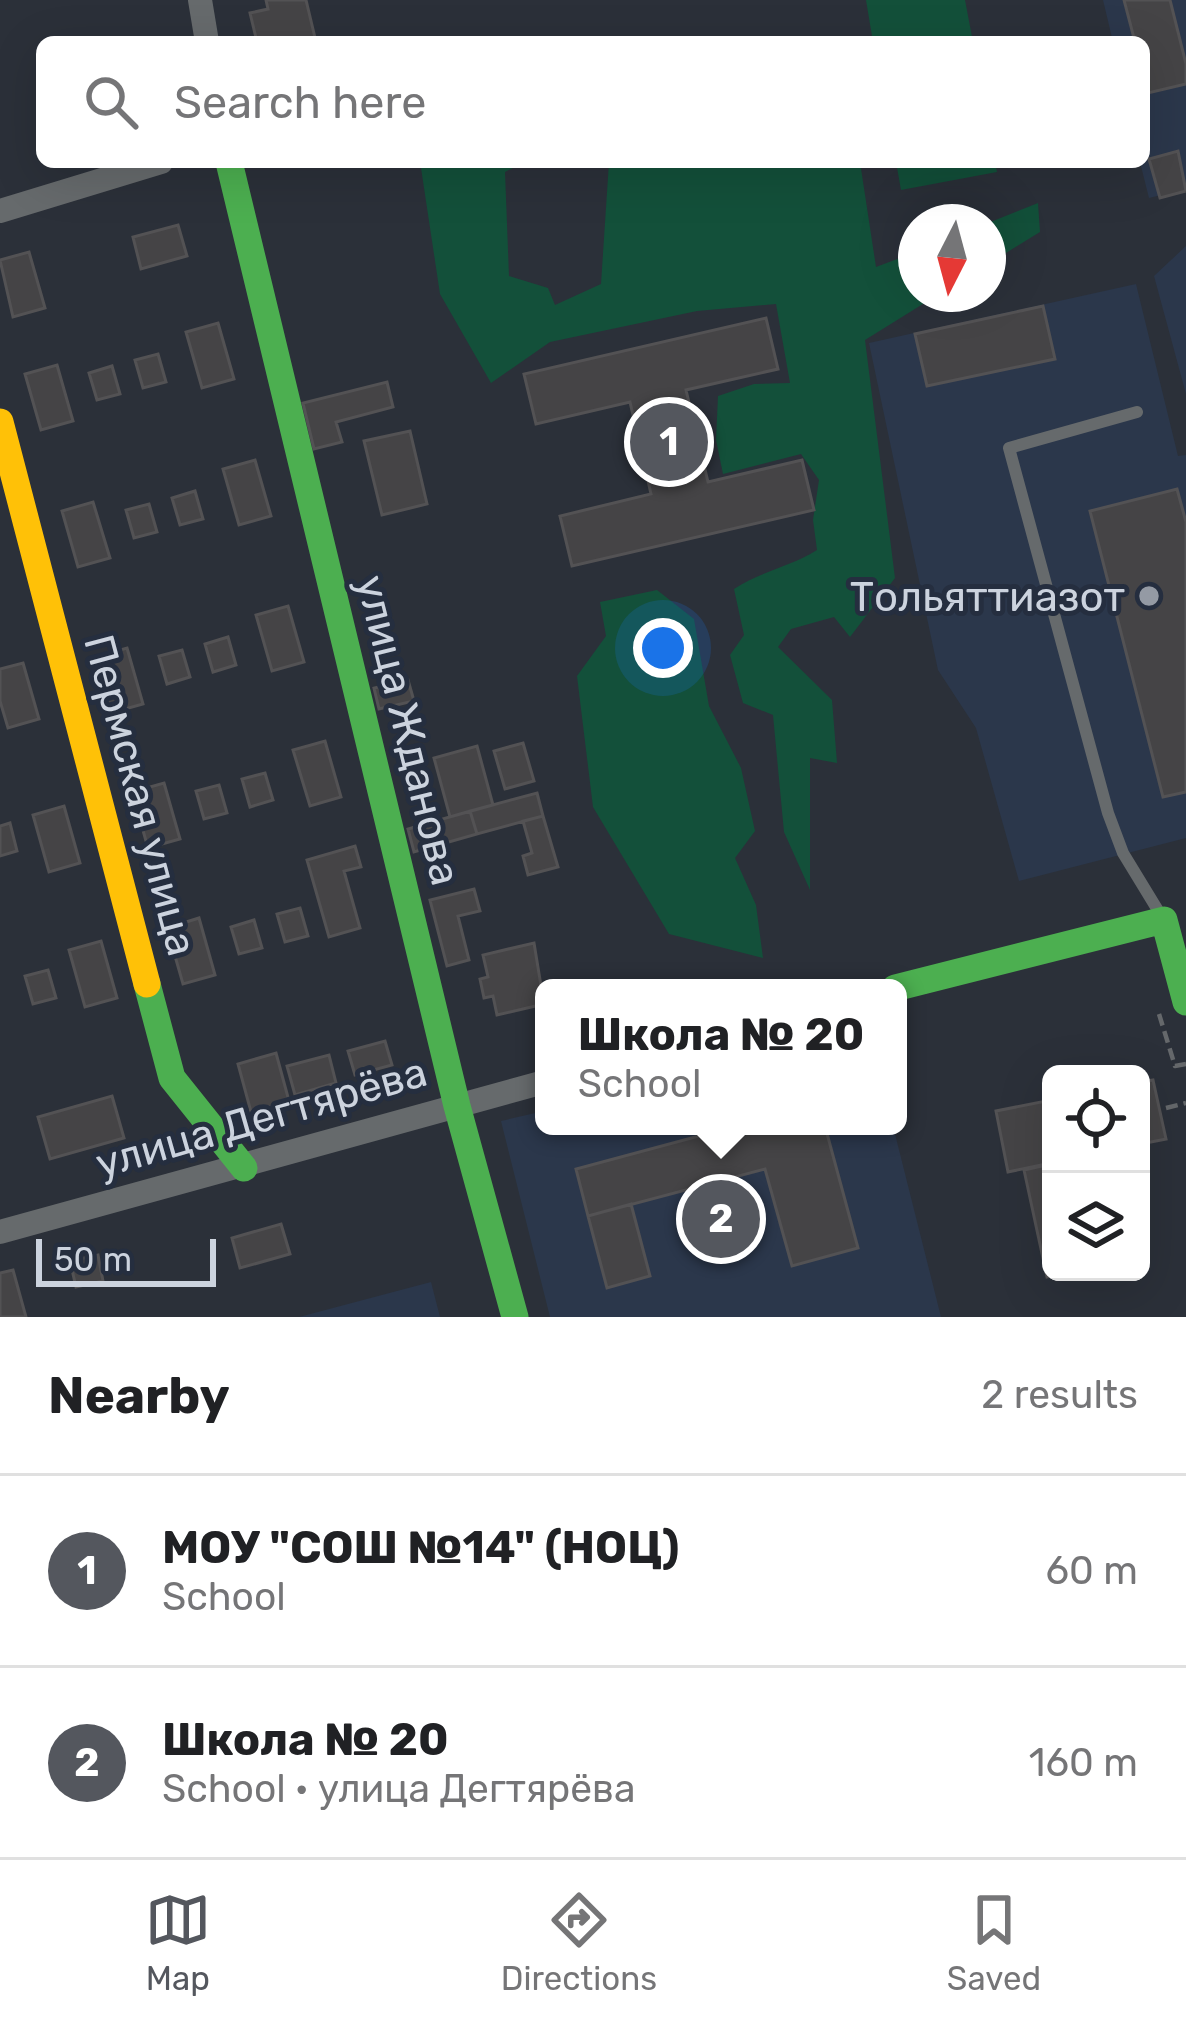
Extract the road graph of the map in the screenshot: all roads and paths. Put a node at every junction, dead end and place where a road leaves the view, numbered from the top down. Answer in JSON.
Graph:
{"nodes":[{"id":1,"x":200,"y":0,"type":"edge"},
{"id":2,"x":206,"y":36,"type":"edge"},
{"id":3,"x":141,"y":168,"type":"edge"},
{"id":4,"x":230,"y":168,"type":"edge"},
{"id":5,"x":0,"y":211,"type":"edge"},
{"id":6,"x":1137,"y":412,"type":"dead end"},
{"id":7,"x":0,"y":422,"type":"edge"},
{"id":8,"x":1164,"y":920,"type":"junction"},
{"id":9,"x":907,"y":985,"type":"edge"},
{"id":10,"x":1155,"y":999,"type":"dead end"},
{"id":11,"x":1186,"y":1002,"type":"edge"},
{"id":12,"x":1186,"y":1064,"type":"edge"},
{"id":13,"x":535,"y":1084,"type":"edge"},
{"id":14,"x":1186,"y":1103,"type":"edge"},
{"id":15,"x":457,"y":1106,"type":"junction"},
{"id":16,"x":1166,"y":1108,"type":"dead end"},
{"id":17,"x":244,"y":1168,"type":"junction"},
{"id":18,"x":0,"y":1232,"type":"edge"},
{"id":19,"x":515,"y":1317,"type":"edge"}],
"edges":[{"from":1,"to":2,"type":"street"},
{"from":3,"to":5,"type":"street"},
{"from":4,"to":15,"type":"street","name":"улица Жданова"},
{"from":6,"to":8,"type":"lane"},
{"from":7,"to":17,"type":"street","name":"Пермская улица"},
{"from":8,"to":9,"type":"street"},
{"from":8,"to":11,"type":"street"},
{"from":10,"to":12,"type":"path"},
{"from":13,"to":15,"type":"street","name":"улица Дегтярёва"},
{"from":14,"to":16,"type":"path"},
{"from":15,"to":17,"type":"street","name":"улица Дегтярёва"},
{"from":15,"to":19,"type":"street","name":"улица Жданова"},
{"from":17,"to":18,"type":"street","name":"улица Дегтярёва"}]}
